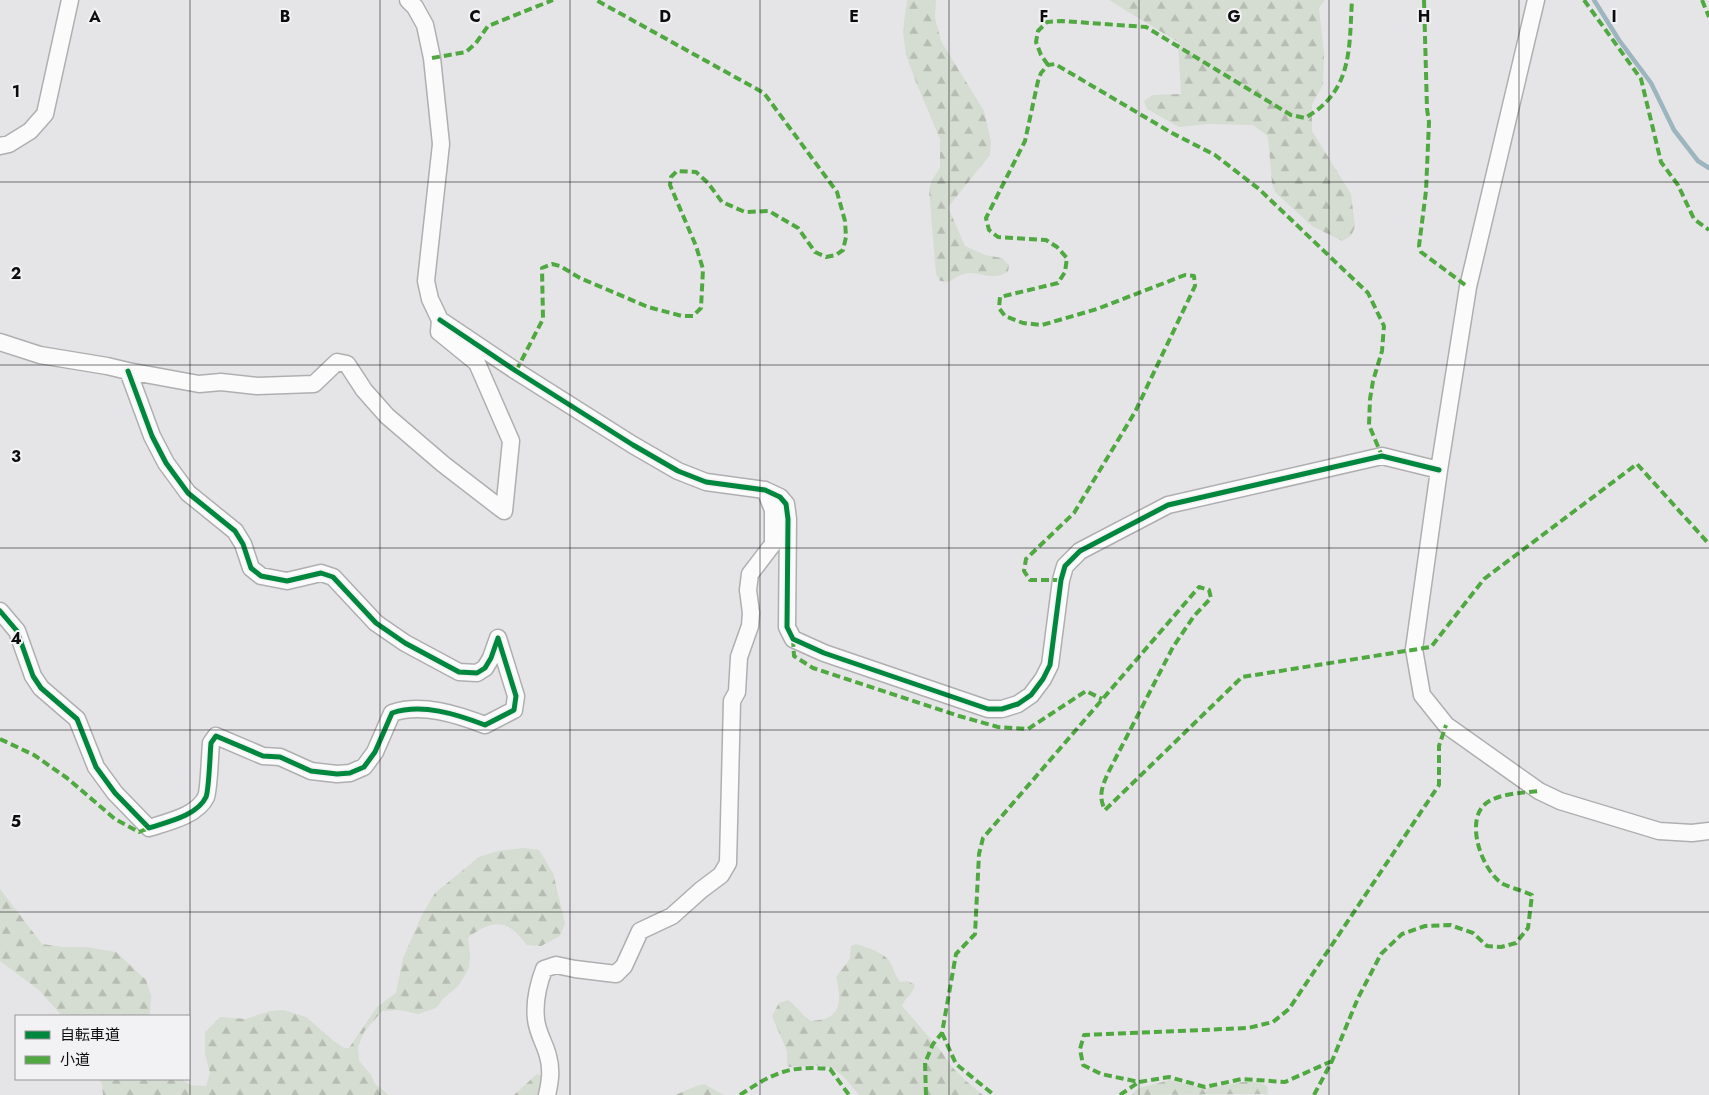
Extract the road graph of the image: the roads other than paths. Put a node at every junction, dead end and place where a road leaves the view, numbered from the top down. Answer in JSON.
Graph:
{"nodes":[{"id":1,"x":70,"y":0,"type":"edge"},
{"id":2,"x":408,"y":0,"type":"edge"},
{"id":3,"x":1536,"y":0,"type":"edge"},
{"id":4,"x":0,"y":146,"type":"edge"},
{"id":5,"x":440,"y":320,"type":"junction"},
{"id":6,"x":0,"y":342,"type":"edge"},
{"id":7,"x":128,"y":372,"type":"junction"},
{"id":8,"x":1439,"y":470,"type":"junction"},
{"id":9,"x":765,"y":490,"type":"junction"},
{"id":10,"x":0,"y":611,"type":"edge"},
{"id":11,"x":1709,"y":831,"type":"edge"},
{"id":12,"x":547,"y":1095,"type":"edge"}],
"edges":[{"from":1,"to":4,"type":"street"},
{"from":2,"to":5,"type":"street"},
{"from":3,"to":8,"type":"street"},
{"from":5,"to":7,"type":"street"},
{"from":5,"to":9,"type":"street"},
{"from":6,"to":7,"type":"street"},
{"from":7,"to":10,"type":"street"},
{"from":8,"to":9,"type":"street"},
{"from":8,"to":11,"type":"street"},
{"from":9,"to":12,"type":"street"}]}
